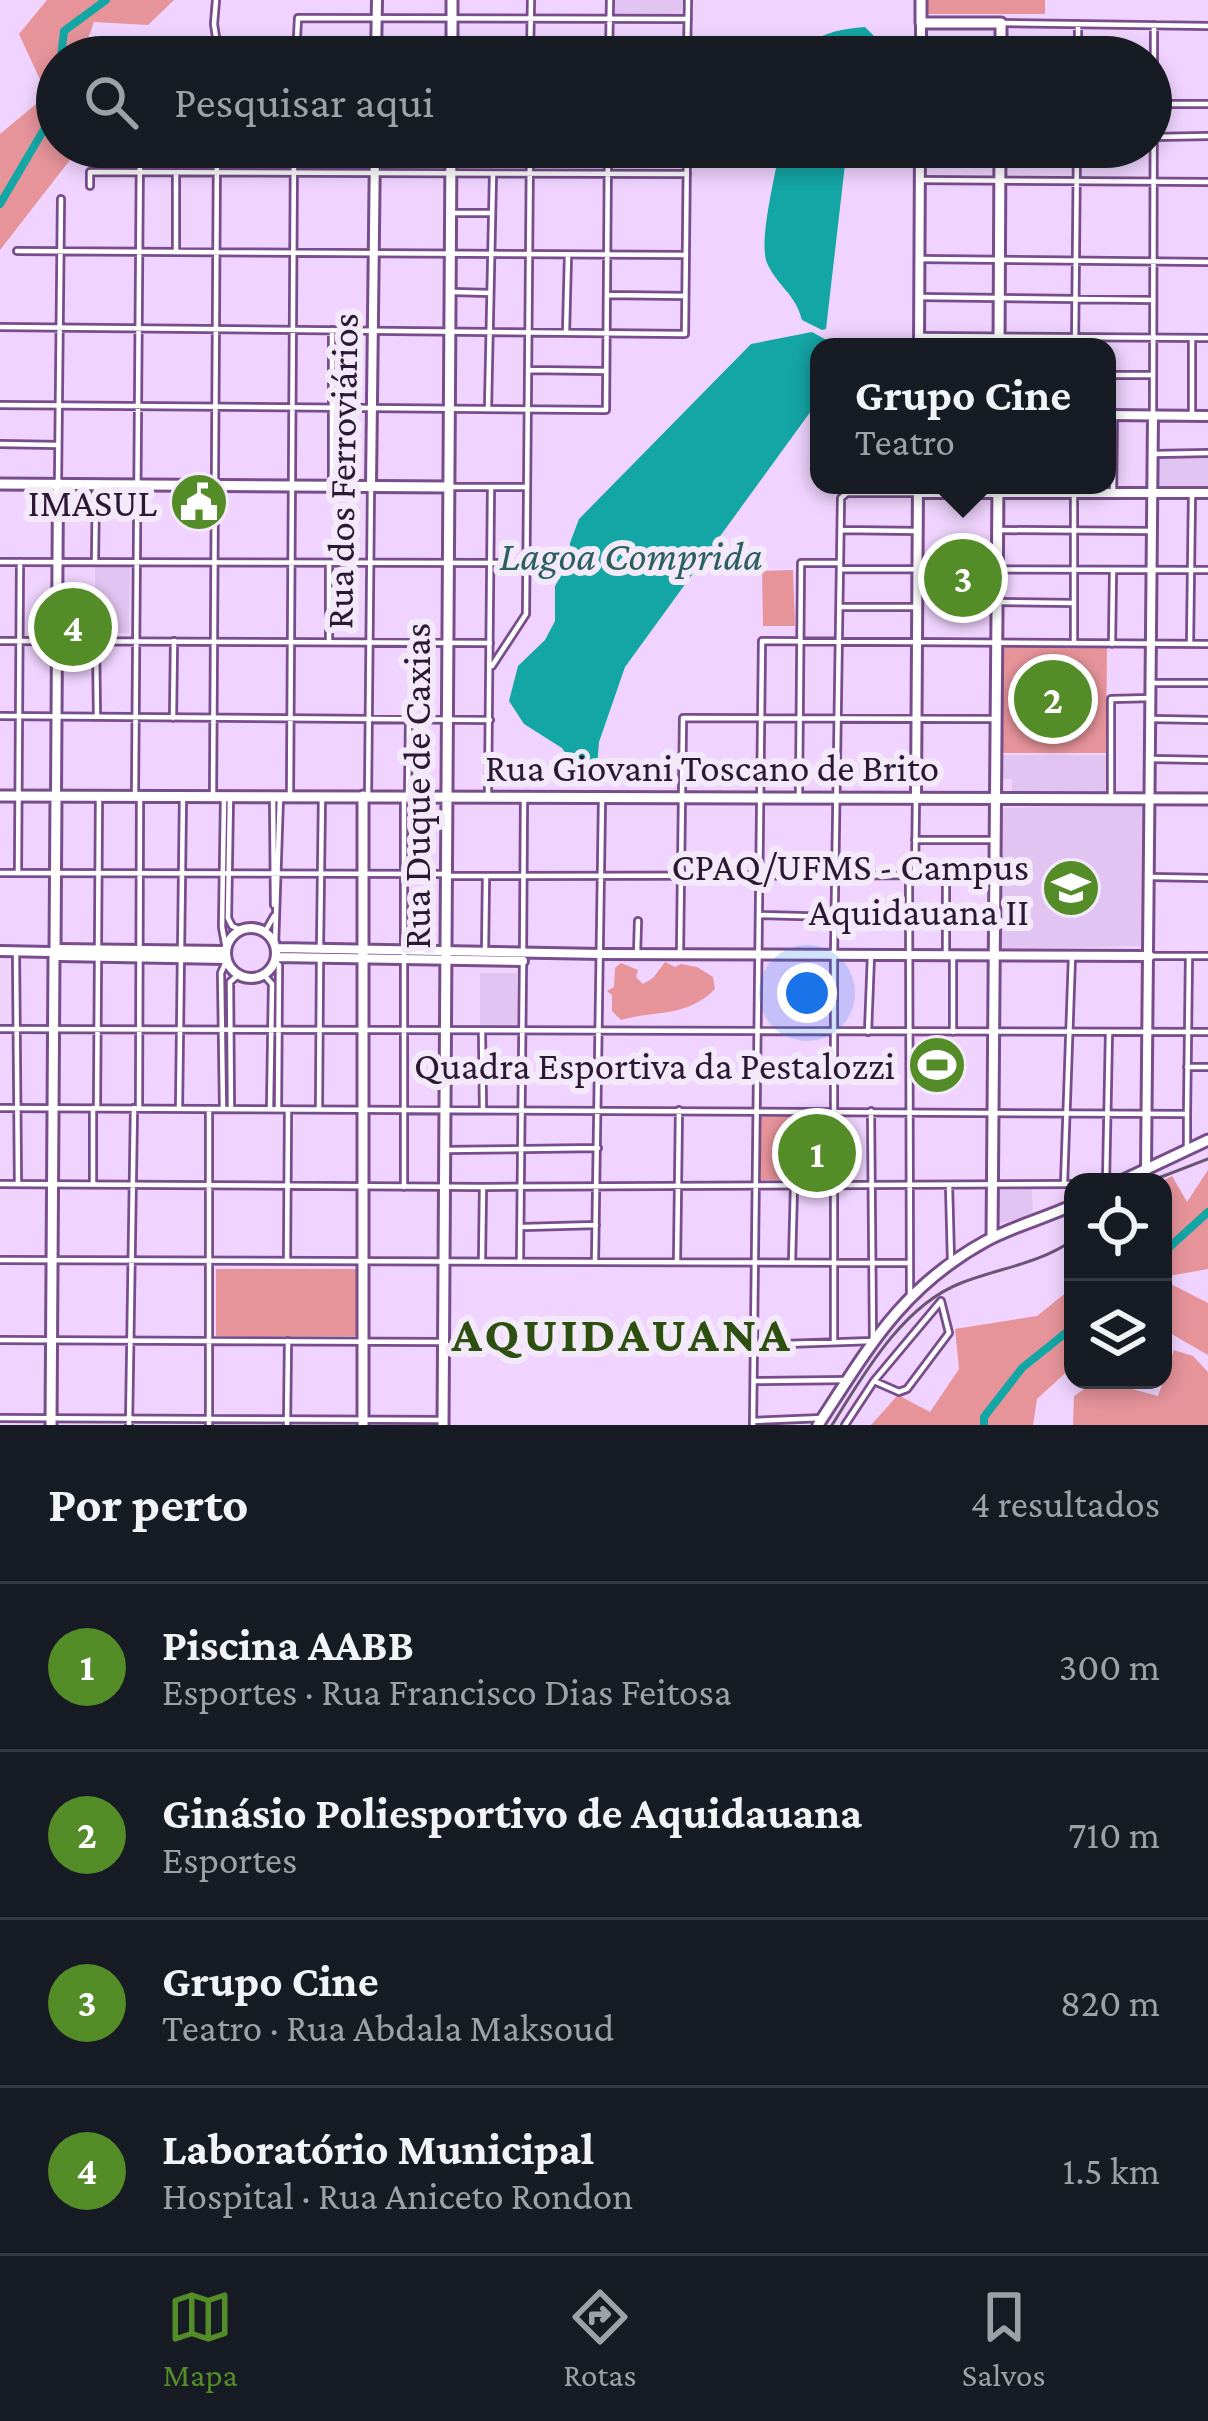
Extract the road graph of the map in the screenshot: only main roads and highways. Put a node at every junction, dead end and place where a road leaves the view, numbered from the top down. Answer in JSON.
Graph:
{"nodes":[{"id":1,"x":452,"y":0,"type":"edge"},
{"id":2,"x":921,"y":0,"type":"edge"},
{"id":3,"x":452,"y":36,"type":"edge"},
{"id":4,"x":1001,"y":36,"type":"edge"},
{"id":5,"x":451,"y":168,"type":"edge"},
{"id":6,"x":1000,"y":168,"type":"edge"},
{"id":7,"x":999,"y":338,"type":"edge"},
{"id":8,"x":0,"y":484,"type":"edge"},
{"id":9,"x":449,"y":487,"type":"junction"},
{"id":10,"x":998,"y":494,"type":"edge"},
{"id":11,"x":0,"y":796,"type":"edge"},
{"id":12,"x":56,"y":796,"type":"junction"},
{"id":13,"x":365,"y":796,"type":"junction"},
{"id":14,"x":447,"y":796,"type":"junction"},
{"id":15,"x":995,"y":798,"type":"junction"},
{"id":16,"x":1208,"y":799,"type":"edge"},
{"id":17,"x":1208,"y":1140,"type":"edge"},
{"id":18,"x":1138,"y":1173,"type":"edge"},
{"id":19,"x":1064,"y":1208,"type":"edge"},
{"id":20,"x":992,"y":1238,"type":"junction"},
{"id":21,"x":51,"y":1421,"type":"edge"},
{"id":22,"x":820,"y":1421,"type":"edge"},
{"id":23,"x":363,"y":1423,"type":"edge"},
{"id":24,"x":443,"y":1423,"type":"edge"}],
"edges":[{"from":1,"to":3,"type":"main road"},
{"from":2,"to":4,"type":"main road"},
{"from":5,"to":9,"type":"main road","name":"Rua Duque de Caxias"},
{"from":6,"to":7,"type":"main road"},
{"from":8,"to":9,"type":"main road"},
{"from":9,"to":14,"type":"main road","name":"Rua Duque de Caxias"},
{"from":10,"to":15,"type":"main road"},
{"from":11,"to":12,"type":"main road","name":"Rua Giovani Toscano de Brito"},
{"from":12,"to":13,"type":"main road","name":"Rua Giovani Toscano de Brito"},
{"from":12,"to":21,"type":"main road"},
{"from":13,"to":14,"type":"main road","name":"Rua Giovani Toscano de Brito"},
{"from":13,"to":23,"type":"main road","name":"Rua dos Ferroviários"},
{"from":14,"to":15,"type":"main road","name":"Rua Giovani Toscano de Brito"},
{"from":14,"to":24,"type":"main road","name":"Rua Duque de Caxias"},
{"from":15,"to":16,"type":"main road","name":"Rua Giovani Toscano de Brito"},
{"from":15,"to":20,"type":"main road"},
{"from":17,"to":18,"type":"main road"},
{"from":19,"to":20,"type":"main road"},
{"from":20,"to":22,"type":"main road"}]}
